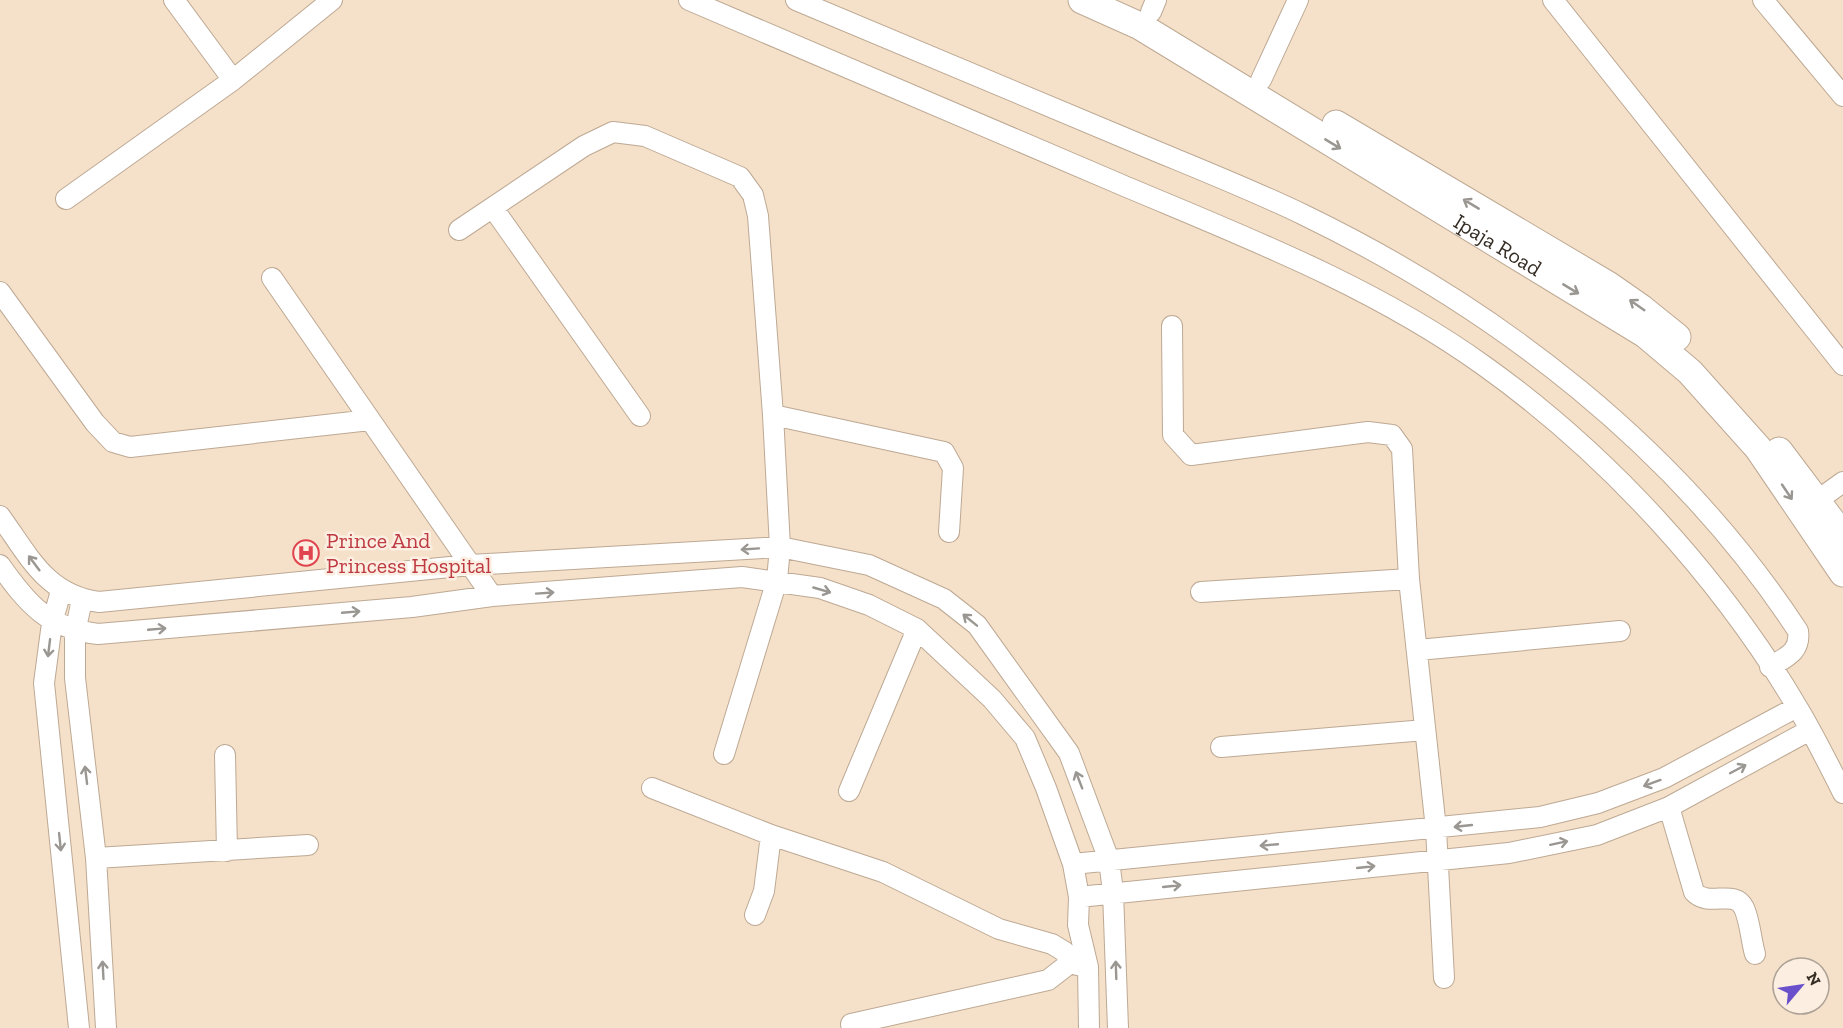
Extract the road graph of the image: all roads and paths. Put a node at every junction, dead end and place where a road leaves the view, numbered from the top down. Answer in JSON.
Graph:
{"nodes":[{"id":1,"x":174,"y":0,"type":"edge"},
{"id":2,"x":332,"y":0,"type":"edge"},
{"id":3,"x":689,"y":0,"type":"edge"},
{"id":4,"x":796,"y":0,"type":"edge"},
{"id":5,"x":1082,"y":0,"type":"edge"},
{"id":6,"x":1298,"y":0,"type":"edge"},
{"id":7,"x":1553,"y":0,"type":"edge"},
{"id":8,"x":1762,"y":0,"type":"edge"},
{"id":9,"x":1145,"y":4,"type":"edge"},
{"id":10,"x":233,"y":80,"type":"junction"},
{"id":11,"x":1261,"y":80,"type":"junction"},
{"id":12,"x":1841,"y":88,"type":"edge"},
{"id":13,"x":66,"y":199,"type":"dead end"},
{"id":14,"x":493,"y":208,"type":"junction"},
{"id":15,"x":459,"y":230,"type":"dead end"},
{"id":16,"x":272,"y":278,"type":"dead end"},
{"id":17,"x":0,"y":292,"type":"edge"},
{"id":18,"x":1172,"y":326,"type":"dead end"},
{"id":19,"x":1843,"y":365,"type":"edge"},
{"id":20,"x":774,"y":415,"type":"junction"},
{"id":21,"x":640,"y":416,"type":"dead end"},
{"id":22,"x":370,"y":420,"type":"junction"},
{"id":23,"x":1843,"y":482,"type":"edge"},
{"id":24,"x":1818,"y":500,"type":"junction"},
{"id":25,"x":0,"y":516,"type":"edge"},
{"id":26,"x":949,"y":532,"type":"dead end"},
{"id":27,"x":1843,"y":536,"type":"edge"},
{"id":28,"x":780,"y":547,"type":"junction"},
{"id":29,"x":470,"y":565,"type":"junction"},
{"id":30,"x":0,"y":566,"type":"edge"},
{"id":31,"x":1843,"y":573,"type":"edge"},
{"id":32,"x":1409,"y":579,"type":"junction"},
{"id":33,"x":777,"y":580,"type":"junction"},
{"id":34,"x":61,"y":591,"type":"junction"},
{"id":35,"x":1201,"y":592,"type":"dead end"},
{"id":36,"x":492,"y":596,"type":"junction"},
{"id":37,"x":82,"y":600,"type":"junction"},
{"id":38,"x":52,"y":622,"type":"junction"},
{"id":39,"x":917,"y":628,"type":"junction"},
{"id":40,"x":1620,"y":631,"type":"dead end"},
{"id":41,"x":75,"y":632,"type":"junction"},
{"id":42,"x":1418,"y":650,"type":"junction"},
{"id":43,"x":1770,"y":667,"type":"junction"},
{"id":44,"x":1797,"y":707,"type":"junction"},
{"id":45,"x":1425,"y":729,"type":"junction"},
{"id":46,"x":1810,"y":730,"type":"junction"},
{"id":47,"x":1221,"y":747,"type":"dead end"},
{"id":48,"x":724,"y":754,"type":"dead end"},
{"id":49,"x":225,"y":755,"type":"dead end"},
{"id":50,"x":652,"y":788,"type":"dead end"},
{"id":51,"x":849,"y":791,"type":"dead end"},
{"id":52,"x":1843,"y":793,"type":"edge"},
{"id":53,"x":1669,"y":807,"type":"junction"},
{"id":54,"x":1436,"y":829,"type":"junction"},
{"id":55,"x":771,"y":835,"type":"junction"},
{"id":56,"x":308,"y":845,"type":"dead end"},
{"id":57,"x":227,"y":851,"type":"junction"},
{"id":58,"x":96,"y":858,"type":"junction"},
{"id":59,"x":1109,"y":860,"type":"junction"},
{"id":60,"x":1437,"y":860,"type":"junction"},
{"id":61,"x":1072,"y":864,"type":"junction"},
{"id":62,"x":1113,"y":892,"type":"junction"},
{"id":63,"x":1078,"y":897,"type":"junction"},
{"id":64,"x":755,"y":915,"type":"dead end"},
{"id":65,"x":1755,"y":954,"type":"dead end"},
{"id":66,"x":1079,"y":965,"type":"junction"},
{"id":67,"x":1443,"y":978,"type":"dead end"},
{"id":68,"x":851,"y":1024,"type":"dead end"},
{"id":69,"x":79,"y":1028,"type":"edge"},
{"id":70,"x":106,"y":1028,"type":"edge"},
{"id":71,"x":1089,"y":1028,"type":"edge"},
{"id":72,"x":1118,"y":1028,"type":"edge"}],
"edges":[{"from":1,"to":10,"type":"street"},
{"from":2,"to":10,"type":"street"},
{"from":3,"to":43,"type":"street"},
{"from":4,"to":43,"type":"street"},
{"from":5,"to":31,"type":"main road","name":"Ipaja Road","one_way":true},
{"from":6,"to":11,"type":"street"},
{"from":7,"to":19,"type":"street"},
{"from":8,"to":12,"type":"street"},
{"from":9,"to":11,"type":"main road","name":"Ipaja Road"},
{"from":10,"to":13,"type":"street"},
{"from":24,"to":11,"type":"main road","name":"Ipaja Road","one_way":true},
{"from":14,"to":15,"type":"street"},
{"from":14,"to":20,"type":"street"},
{"from":14,"to":21,"type":"street"},
{"from":16,"to":22,"type":"street"},
{"from":17,"to":22,"type":"street"},
{"from":18,"to":32,"type":"street"},
{"from":20,"to":26,"type":"street"},
{"from":20,"to":28,"type":"street"},
{"from":22,"to":29,"type":"street"},
{"from":23,"to":24,"type":"street"},
{"from":24,"to":27,"type":"main road","name":"Ipaja Road"},
{"from":34,"to":25,"type":"street","one_way":true},
{"from":28,"to":29,"type":"street","one_way":true},
{"from":28,"to":33,"type":"street"},
{"from":59,"to":28,"type":"street","one_way":true},
{"from":29,"to":36,"type":"street"},
{"from":29,"to":37,"type":"street"},
{"from":30,"to":38,"type":"street"},
{"from":32,"to":35,"type":"street"},
{"from":32,"to":42,"type":"street"},
{"from":36,"to":33,"type":"street","one_way":true},
{"from":33,"to":39,"type":"street","one_way":true},
{"from":33,"to":48,"type":"street"},
{"from":34,"to":37,"type":"street"},
{"from":34,"to":38,"type":"street"},
{"from":41,"to":36,"type":"street","one_way":true},
{"from":37,"to":41,"type":"street"},
{"from":38,"to":41,"type":"street"},
{"from":38,"to":69,"type":"street","one_way":true},
{"from":39,"to":51,"type":"street"},
{"from":39,"to":61,"type":"street"},
{"from":40,"to":42,"type":"street"},
{"from":58,"to":41,"type":"street","one_way":true},
{"from":42,"to":45,"type":"street"},
{"from":43,"to":44,"type":"street"},
{"from":44,"to":46,"type":"street"},
{"from":44,"to":54,"type":"street","one_way":true},
{"from":45,"to":47,"type":"street"},
{"from":45,"to":54,"type":"street"},
{"from":46,"to":52,"type":"street"},
{"from":53,"to":46,"type":"street","one_way":true},
{"from":49,"to":57,"type":"street"},
{"from":50,"to":55,"type":"street"},
{"from":60,"to":53,"type":"street","one_way":true},
{"from":53,"to":65,"type":"street"},
{"from":54,"to":59,"type":"street","one_way":true},
{"from":54,"to":60,"type":"street"},
{"from":55,"to":64,"type":"street"},
{"from":55,"to":66,"type":"street"},
{"from":56,"to":57,"type":"street"},
{"from":57,"to":58,"type":"street"},
{"from":70,"to":58,"type":"street","one_way":true},
{"from":59,"to":61,"type":"street"},
{"from":59,"to":62,"type":"street"},
{"from":62,"to":60,"type":"street","one_way":true},
{"from":60,"to":67,"type":"street"},
{"from":61,"to":63,"type":"street"},
{"from":62,"to":63,"type":"street"},
{"from":72,"to":62,"type":"street","one_way":true},
{"from":63,"to":66,"type":"street"},
{"from":66,"to":68,"type":"street"},
{"from":66,"to":71,"type":"street"}]}
